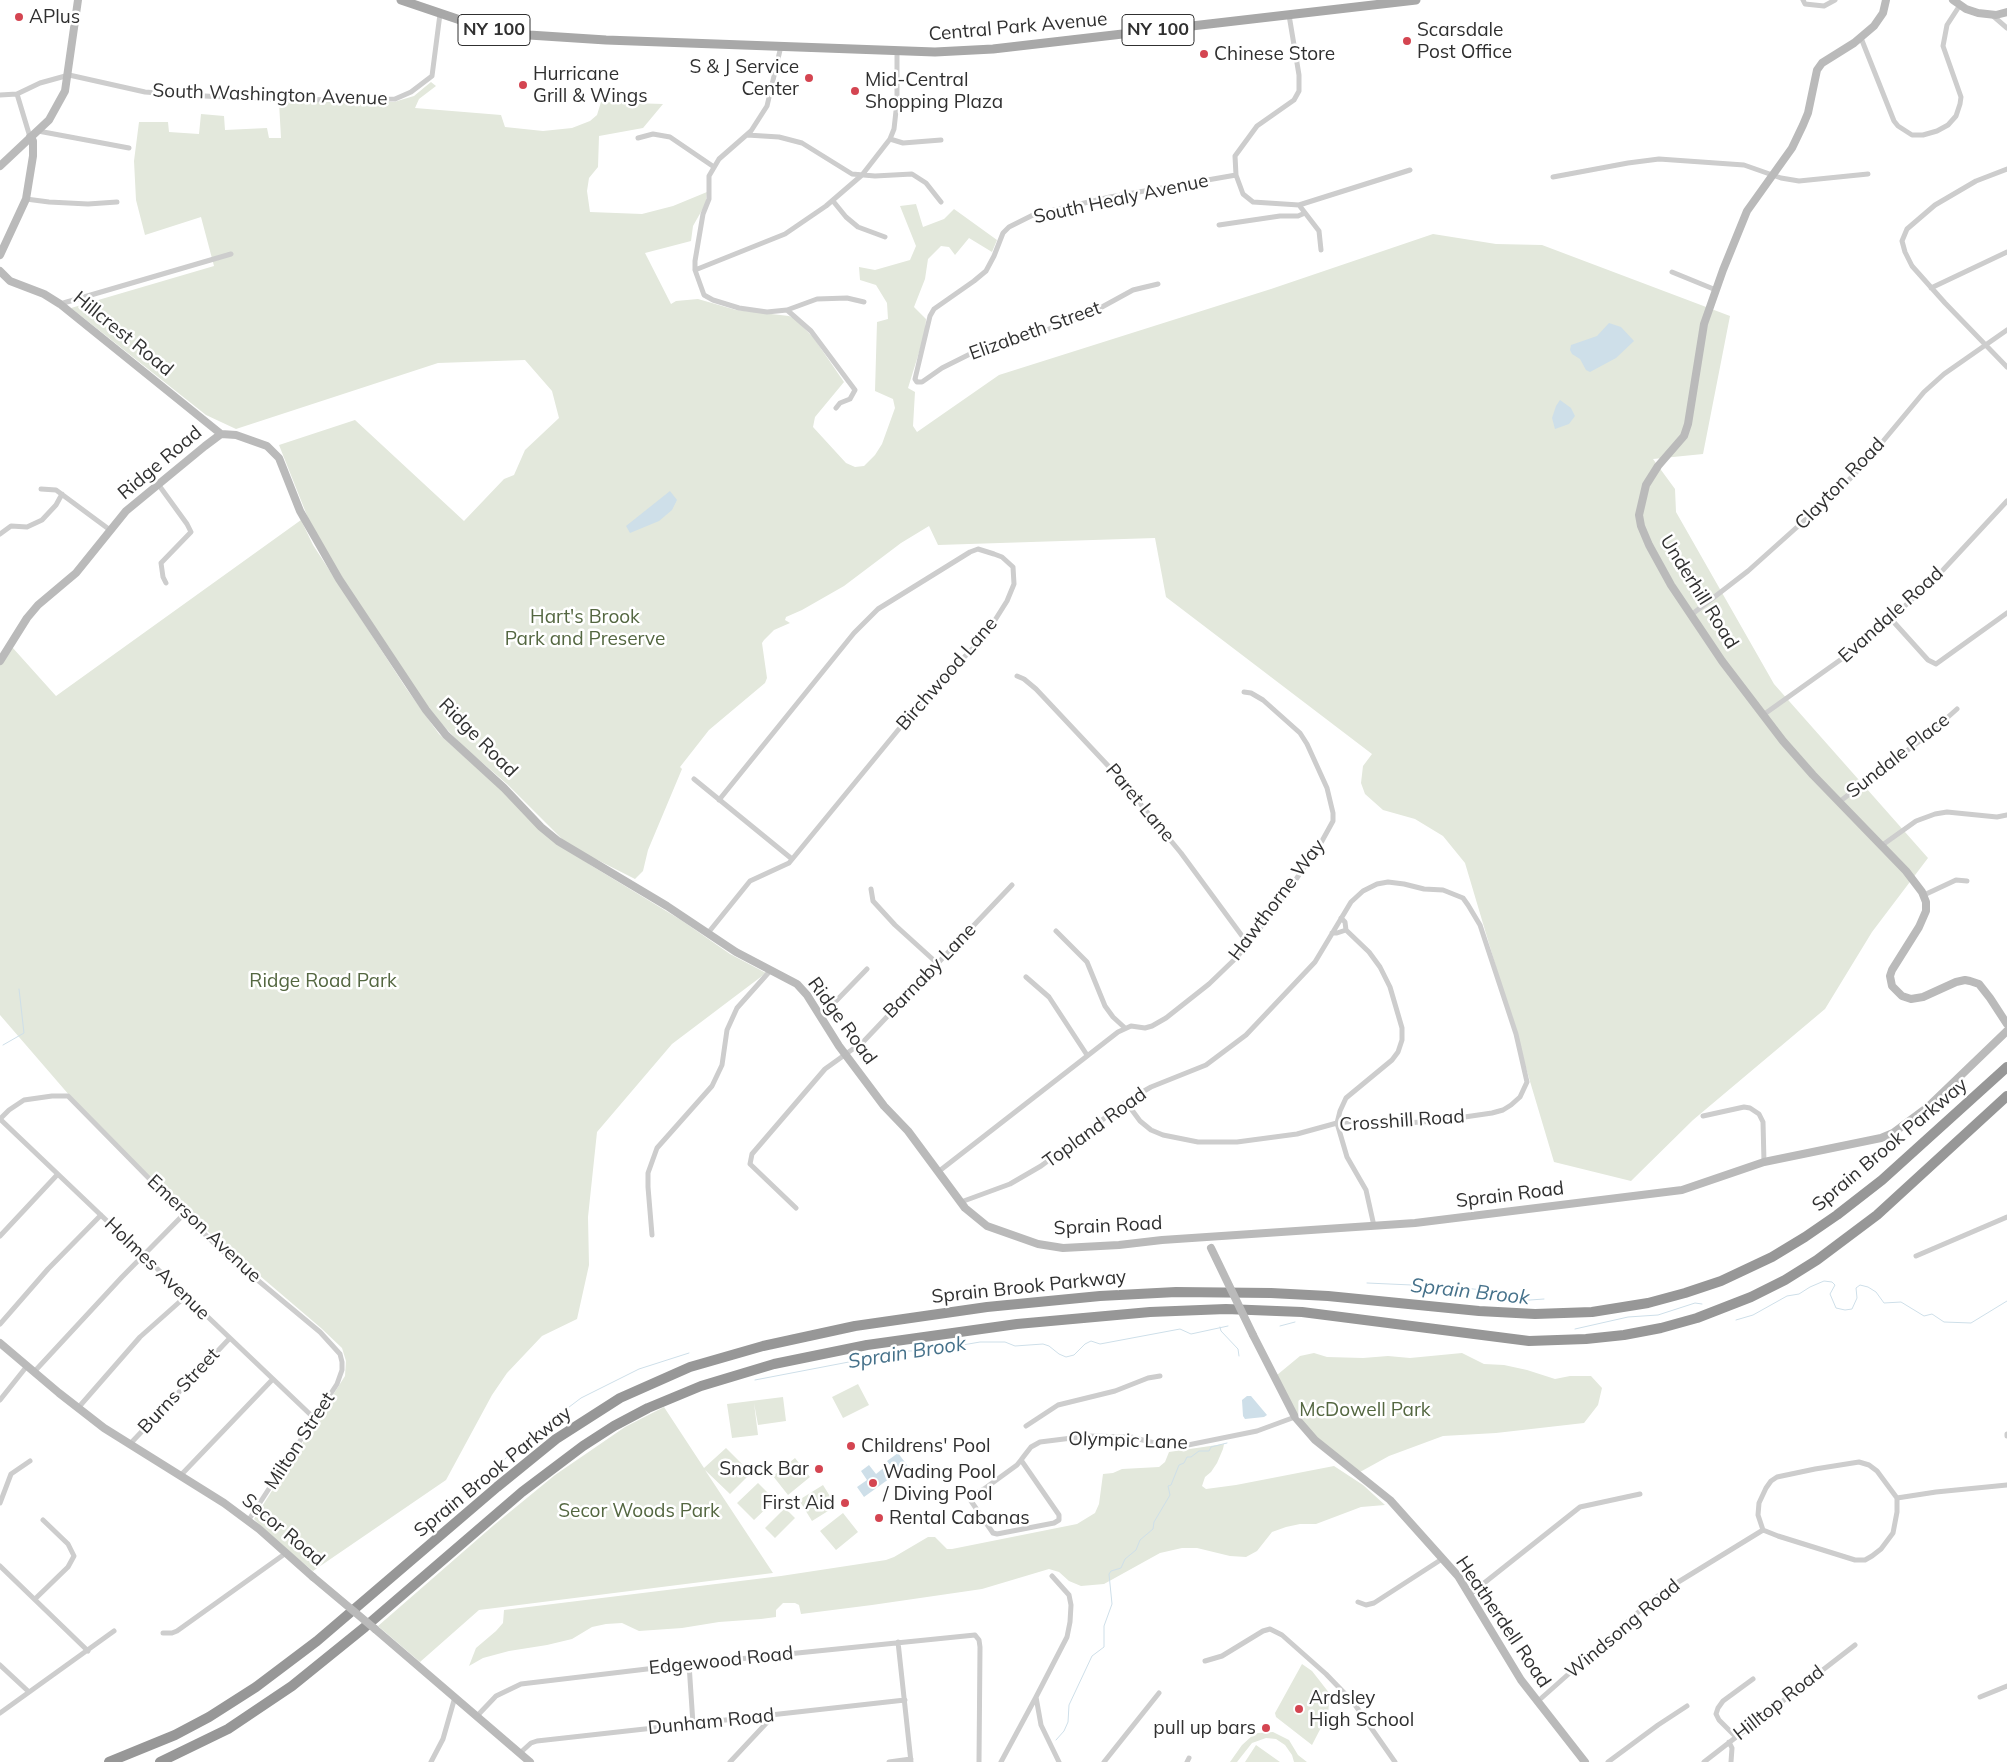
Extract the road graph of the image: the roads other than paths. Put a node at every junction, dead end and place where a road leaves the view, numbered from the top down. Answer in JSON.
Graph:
{"nodes":[{"id":1,"x":78,"y":0,"type":"edge"},
{"id":2,"x":401,"y":0,"type":"edge"},
{"id":3,"x":1416,"y":0,"type":"edge"},
{"id":4,"x":1803,"y":0,"type":"edge"},
{"id":5,"x":1835,"y":0,"type":"edge"},
{"id":6,"x":1886,"y":0,"type":"edge"},
{"id":7,"x":1956,"y":2,"type":"edge"},
{"id":8,"x":2007,"y":12,"type":"edge"},
{"id":9,"x":440,"y":14,"type":"junction"},
{"id":10,"x":1992,"y":14,"type":"junction"},
{"id":11,"x":1289,"y":15,"type":"junction"},
{"id":12,"x":2007,"y":28,"type":"edge"},
{"id":13,"x":1861,"y":38,"type":"junction"},
{"id":14,"x":782,"y":46,"type":"junction"},
{"id":15,"x":897,"y":51,"type":"junction"},
{"id":16,"x":69,"y":75,"type":"junction"},
{"id":17,"x":17,"y":94,"type":"junction"},
{"id":18,"x":0,"y":95,"type":"edge"},
{"id":19,"x":38,"y":131,"type":"junction"},
{"id":20,"x":747,"y":135,"type":"junction"},
{"id":21,"x":30,"y":136,"type":"junction"},
{"id":22,"x":638,"y":138,"type":"dead end"},
{"id":23,"x":890,"y":138,"type":"junction"},
{"id":24,"x":941,"y":140,"type":"dead end"},
{"id":25,"x":129,"y":148,"type":"dead end"},
{"id":26,"x":0,"y":166,"type":"edge"},
{"id":27,"x":714,"y":168,"type":"junction"},
{"id":28,"x":2007,"y":169,"type":"edge"},
{"id":29,"x":1410,"y":170,"type":"dead end"},
{"id":30,"x":1236,"y":174,"type":"junction"},
{"id":31,"x":1868,"y":174,"type":"dead end"},
{"id":32,"x":862,"y":175,"type":"junction"},
{"id":33,"x":1772,"y":175,"type":"junction"},
{"id":34,"x":1553,"y":177,"type":"dead end"},
{"id":35,"x":26,"y":198,"type":"junction"},
{"id":36,"x":833,"y":200,"type":"junction"},
{"id":37,"x":117,"y":202,"type":"dead end"},
{"id":38,"x":941,"y":202,"type":"dead end"},
{"id":39,"x":1299,"y":205,"type":"junction"},
{"id":40,"x":1305,"y":213,"type":"junction"},
{"id":41,"x":1219,"y":225,"type":"dead end"},
{"id":42,"x":885,"y":237,"type":"dead end"},
{"id":43,"x":1320,"y":250,"type":"dead end"},
{"id":44,"x":2007,"y":252,"type":"edge"},
{"id":45,"x":0,"y":254,"type":"edge"},
{"id":46,"x":230,"y":254,"type":"dead end"},
{"id":47,"x":695,"y":270,"type":"junction"},
{"id":48,"x":0,"y":271,"type":"edge"},
{"id":49,"x":1672,"y":272,"type":"dead end"},
{"id":50,"x":1158,"y":284,"type":"dead end"},
{"id":51,"x":1931,"y":288,"type":"junction"},
{"id":52,"x":1716,"y":290,"type":"junction"},
{"id":53,"x":864,"y":302,"type":"dead end"},
{"id":54,"x":60,"y":304,"type":"junction"},
{"id":55,"x":787,"y":310,"type":"junction"},
{"id":56,"x":2007,"y":330,"type":"edge"},
{"id":57,"x":1986,"y":345,"type":"junction"},
{"id":58,"x":2007,"y":367,"type":"edge"},
{"id":59,"x":916,"y":382,"type":"joint"},
{"id":60,"x":836,"y":408,"type":"dead end"},
{"id":61,"x":221,"y":434,"type":"junction"},
{"id":62,"x":158,"y":484,"type":"junction"},
{"id":63,"x":40,"y":488,"type":"dead end"},
{"id":64,"x":62,"y":494,"type":"junction"},
{"id":65,"x":2007,"y":501,"type":"edge"},
{"id":66,"x":110,"y":530,"type":"junction"},
{"id":67,"x":0,"y":534,"type":"edge"},
{"id":68,"x":166,"y":583,"type":"dead end"},
{"id":69,"x":2007,"y":613,"type":"edge"},
{"id":70,"x":1692,"y":615,"type":"junction"},
{"id":71,"x":1891,"y":619,"type":"junction"},
{"id":72,"x":0,"y":661,"type":"edge"},
{"id":73,"x":1017,"y":676,"type":"dead end"},
{"id":74,"x":1244,"y":692,"type":"dead end"},
{"id":75,"x":1957,"y":709,"type":"dead end"},
{"id":76,"x":1763,"y":716,"type":"junction"},
{"id":77,"x":694,"y":779,"type":"dead end"},
{"id":78,"x":719,"y":800,"type":"junction"},
{"id":79,"x":1839,"y":802,"type":"junction"},
{"id":80,"x":2007,"y":815,"type":"edge"},
{"id":81,"x":1881,"y":846,"type":"junction"},
{"id":82,"x":792,"y":859,"type":"junction"},
{"id":83,"x":1967,"y":881,"type":"dead end"},
{"id":84,"x":1012,"y":885,"type":"dead end"},
{"id":85,"x":871,"y":889,"type":"dead end"},
{"id":86,"x":1924,"y":895,"type":"junction"},
{"id":87,"x":1341,"y":918,"type":"junction"},
{"id":88,"x":1346,"y":930,"type":"junction"},
{"id":89,"x":1056,"y":931,"type":"dead end"},
{"id":90,"x":1332,"y":932,"type":"junction"},
{"id":91,"x":708,"y":933,"type":"junction"},
{"id":92,"x":1484,"y":937,"type":"joint"},
{"id":93,"x":1248,"y":944,"type":"junction"},
{"id":94,"x":938,"y":964,"type":"junction"},
{"id":95,"x":867,"y":969,"type":"dead end"},
{"id":96,"x":770,"y":971,"type":"junction"},
{"id":97,"x":1026,"y":977,"type":"dead end"},
{"id":98,"x":819,"y":1014,"type":"junction"},
{"id":99,"x":2007,"y":1024,"type":"edge"},
{"id":100,"x":1125,"y":1028,"type":"junction"},
{"id":101,"x":2007,"y":1031,"type":"edge"},
{"id":102,"x":845,"y":1054,"type":"junction"},
{"id":103,"x":1087,"y":1056,"type":"junction"},
{"id":104,"x":2007,"y":1067,"type":"edge"},
{"id":105,"x":2007,"y":1096,"type":"edge"},
{"id":106,"x":1126,"y":1102,"type":"junction"},
{"id":107,"x":1703,"y":1116,"type":"dead end"},
{"id":108,"x":0,"y":1119,"type":"edge"},
{"id":109,"x":1337,"y":1123,"type":"junction"},
{"id":110,"x":1764,"y":1162,"type":"junction"},
{"id":111,"x":938,"y":1172,"type":"junction"},
{"id":112,"x":56,"y":1175,"type":"junction"},
{"id":113,"x":961,"y":1202,"type":"junction"},
{"id":114,"x":796,"y":1208,"type":"dead end"},
{"id":115,"x":184,"y":1214,"type":"junction"},
{"id":116,"x":101,"y":1215,"type":"junction"},
{"id":117,"x":2007,"y":1217,"type":"edge"},
{"id":118,"x":976,"y":1218,"type":"joint"},
{"id":119,"x":1374,"y":1226,"type":"junction"},
{"id":120,"x":652,"y":1235,"type":"dead end"},
{"id":121,"x":0,"y":1236,"type":"edge"},
{"id":122,"x":1206,"y":1237,"type":"junction"},
{"id":123,"x":143,"y":1256,"type":"junction"},
{"id":124,"x":1916,"y":1256,"type":"dead end"},
{"id":125,"x":186,"y":1297,"type":"junction"},
{"id":126,"x":0,"y":1324,"type":"edge"},
{"id":127,"x":229,"y":1339,"type":"junction"},
{"id":128,"x":0,"y":1343,"type":"edge"},
{"id":129,"x":341,"y":1358,"type":"joint"},
{"id":130,"x":27,"y":1366,"type":"junction"},
{"id":131,"x":34,"y":1372,"type":"junction"},
{"id":132,"x":1160,"y":1376,"type":"dead end"},
{"id":133,"x":272,"y":1380,"type":"junction"},
{"id":134,"x":0,"y":1400,"type":"edge"},
{"id":135,"x":78,"y":1408,"type":"junction"},
{"id":136,"x":1295,"y":1417,"type":"junction"},
{"id":137,"x":314,"y":1418,"type":"junction"},
{"id":138,"x":1026,"y":1426,"type":"dead end"},
{"id":139,"x":130,"y":1444,"type":"junction"},
{"id":140,"x":1022,"y":1458,"type":"junction"},
{"id":141,"x":30,"y":1461,"type":"dead end"},
{"id":142,"x":181,"y":1475,"type":"junction"},
{"id":143,"x":2007,"y":1486,"type":"edge"},
{"id":144,"x":1640,"y":1494,"type":"dead end"},
{"id":145,"x":1897,"y":1498,"type":"junction"},
{"id":146,"x":0,"y":1503,"type":"edge"},
{"id":147,"x":43,"y":1520,"type":"dead end"},
{"id":148,"x":248,"y":1521,"type":"junction"},
{"id":149,"x":1763,"y":1530,"type":"junction"},
{"id":150,"x":286,"y":1554,"type":"junction"},
{"id":151,"x":1442,"y":1559,"type":"junction"},
{"id":152,"x":0,"y":1566,"type":"edge"},
{"id":153,"x":1052,"y":1576,"type":"dead end"},
{"id":154,"x":1469,"y":1595,"type":"junction"},
{"id":155,"x":35,"y":1599,"type":"junction"},
{"id":156,"x":1358,"y":1602,"type":"dead end"},
{"id":157,"x":114,"y":1631,"type":"dead end"},
{"id":158,"x":164,"y":1633,"type":"dead end"},
{"id":159,"x":898,"y":1642,"type":"junction"},
{"id":160,"x":1855,"y":1646,"type":"dead end"},
{"id":161,"x":88,"y":1651,"type":"junction"},
{"id":162,"x":1205,"y":1661,"type":"dead end"},
{"id":163,"x":689,"y":1664,"type":"junction"},
{"id":164,"x":0,"y":1665,"type":"edge"},
{"id":165,"x":1753,"y":1680,"type":"dead end"},
{"id":166,"x":2007,"y":1686,"type":"edge"},
{"id":167,"x":29,"y":1692,"type":"junction"},
{"id":168,"x":1159,"y":1693,"type":"dead end"},
{"id":169,"x":456,"y":1697,"type":"junction"},
{"id":170,"x":1036,"y":1697,"type":"junction"},
{"id":171,"x":1980,"y":1697,"type":"dead end"},
{"id":172,"x":905,"y":1700,"type":"junction"},
{"id":173,"x":1538,"y":1702,"type":"junction"},
{"id":174,"x":1687,"y":1706,"type":"dead end"},
{"id":175,"x":0,"y":1713,"type":"edge"},
{"id":176,"x":773,"y":1715,"type":"junction"},
{"id":177,"x":477,"y":1716,"type":"junction"},
{"id":178,"x":693,"y":1724,"type":"junction"},
{"id":179,"x":1736,"y":1737,"type":"junction"},
{"id":180,"x":1729,"y":1742,"type":"junction"},
{"id":181,"x":520,"y":1753,"type":"junction"},
{"id":182,"x":911,"y":1760,"type":"edge"},
{"id":183,"x":109,"y":1762,"type":"edge"},
{"id":184,"x":160,"y":1762,"type":"edge"},
{"id":185,"x":431,"y":1762,"type":"edge"},
{"id":186,"x":530,"y":1762,"type":"edge"},
{"id":187,"x":730,"y":1762,"type":"edge"},
{"id":188,"x":889,"y":1762,"type":"edge"},
{"id":189,"x":979,"y":1762,"type":"edge"},
{"id":190,"x":1001,"y":1762,"type":"edge"},
{"id":191,"x":1059,"y":1762,"type":"edge"},
{"id":192,"x":1104,"y":1762,"type":"edge"},
{"id":193,"x":1395,"y":1762,"type":"edge"},
{"id":194,"x":1585,"y":1762,"type":"edge"},
{"id":195,"x":1608,"y":1762,"type":"edge"},
{"id":196,"x":1704,"y":1762,"type":"edge"},
{"id":197,"x":1730,"y":1762,"type":"edge"}],
"edges":[{"from":1,"to":16,"type":"street"},
{"from":2,"to":9,"type":"main road","number":"NY 100"},
{"from":3,"to":11,"type":"main road","name":"Central Park Avenue","number":"NY 100"},
{"from":4,"to":5,"type":"street"},
{"from":6,"to":13,"type":"street","name":"Underhill Road"},
{"from":7,"to":10,"type":"street"},
{"from":7,"to":13,"type":"street"},
{"from":8,"to":10,"type":"street"},
{"from":9,"to":14,"type":"main road","name":"Central Park Avenue","number":"NY 100"},
{"from":9,"to":16,"type":"street","name":"South Washington Avenue"},
{"from":10,"to":12,"type":"street"},
{"from":11,"to":15,"type":"main road","name":"Central Park Avenue","number":"NY 100"},
{"from":11,"to":30,"type":"street"},
{"from":13,"to":33,"type":"street","name":"Underhill Road"},
{"from":14,"to":15,"type":"main road","name":"Central Park Avenue","number":"NY 100"},
{"from":14,"to":20,"type":"street"},
{"from":15,"to":23,"type":"street"},
{"from":16,"to":17,"type":"street"},
{"from":16,"to":19,"type":"street"},
{"from":17,"to":18,"type":"street"},
{"from":17,"to":21,"type":"street"},
{"from":19,"to":21,"type":"street"},
{"from":19,"to":25,"type":"street"},
{"from":20,"to":27,"type":"street"},
{"from":20,"to":32,"type":"street"},
{"from":21,"to":26,"type":"street"},
{"from":21,"to":35,"type":"street"},
{"from":22,"to":27,"type":"street"},
{"from":23,"to":24,"type":"street"},
{"from":23,"to":32,"type":"street"},
{"from":27,"to":47,"type":"street"},
{"from":28,"to":51,"type":"street"},
{"from":29,"to":39,"type":"street"},
{"from":30,"to":39,"type":"street"},
{"from":30,"to":59,"type":"street","name":"South Healy Avenue"},
{"from":31,"to":33,"type":"street"},
{"from":32,"to":36,"type":"street"},
{"from":32,"to":38,"type":"street"},
{"from":33,"to":34,"type":"street"},
{"from":33,"to":52,"type":"street","name":"Underhill Road"},
{"from":35,"to":37,"type":"street"},
{"from":35,"to":45,"type":"street"},
{"from":36,"to":42,"type":"street"},
{"from":36,"to":47,"type":"street"},
{"from":39,"to":40,"type":"street"},
{"from":40,"to":41,"type":"street"},
{"from":40,"to":43,"type":"street"},
{"from":44,"to":51,"type":"street"},
{"from":46,"to":54,"type":"street"},
{"from":47,"to":55,"type":"street"},
{"from":48,"to":54,"type":"street","name":"Hillcrest Road"},
{"from":49,"to":52,"type":"street"},
{"from":50,"to":59,"type":"street","name":"Elizabeth Street"},
{"from":51,"to":57,"type":"street"},
{"from":52,"to":70,"type":"street","name":"Underhill Road"},
{"from":53,"to":55,"type":"street"},
{"from":54,"to":61,"type":"street","name":"Hillcrest Road"},
{"from":55,"to":60,"type":"street"},
{"from":56,"to":57,"type":"street","name":"Clayton Road"},
{"from":57,"to":58,"type":"street"},
{"from":57,"to":70,"type":"street","name":"Clayton Road"},
{"from":61,"to":62,"type":"street","name":"Ridge Road"},
{"from":61,"to":91,"type":"street","name":"Ridge Road"},
{"from":62,"to":66,"type":"street","name":"Ridge Road"},
{"from":62,"to":68,"type":"street"},
{"from":63,"to":64,"type":"street"},
{"from":64,"to":66,"type":"street"},
{"from":64,"to":67,"type":"street"},
{"from":65,"to":71,"type":"street","name":"Evandale Road"},
{"from":66,"to":72,"type":"street","name":"Ridge Road"},
{"from":69,"to":71,"type":"street"},
{"from":70,"to":76,"type":"street","name":"Underhill Road"},
{"from":71,"to":76,"type":"street","name":"Evandale Road"},
{"from":73,"to":93,"type":"street","name":"Paret Lane"},
{"from":74,"to":93,"type":"street","name":"Hawthorne Way"},
{"from":75,"to":79,"type":"street","name":"Sundale Place"},
{"from":76,"to":79,"type":"street","name":"Underhill Road"},
{"from":77,"to":78,"type":"street"},
{"from":78,"to":82,"type":"street"},
{"from":78,"to":82,"type":"street","name":"Birchwood Lane"},
{"from":79,"to":81,"type":"street","name":"Underhill Road"},
{"from":80,"to":81,"type":"street"},
{"from":81,"to":86,"type":"street","name":"Underhill Road"},
{"from":82,"to":91,"type":"street","name":"Birchwood Lane"},
{"from":83,"to":86,"type":"street"},
{"from":84,"to":94,"type":"street","name":"Barnaby Lane"},
{"from":85,"to":94,"type":"street"},
{"from":86,"to":99,"type":"street"},
{"from":87,"to":88,"type":"street"},
{"from":87,"to":90,"type":"street","name":"Topland Road"},
{"from":87,"to":92,"type":"street","name":"Topland Road"},
{"from":88,"to":90,"type":"street"},
{"from":88,"to":109,"type":"street"},
{"from":89,"to":100,"type":"street"},
{"from":90,"to":106,"type":"street","name":"Topland Road"},
{"from":91,"to":96,"type":"street","name":"Ridge Road"},
{"from":92,"to":109,"type":"street","name":"Crosshill Road"},
{"from":93,"to":100,"type":"street","name":"Hawthorne Way"},
{"from":94,"to":102,"type":"street","name":"Barnaby Lane"},
{"from":95,"to":98,"type":"street"},
{"from":96,"to":98,"type":"street","name":"Ridge Road"},
{"from":96,"to":120,"type":"street"},
{"from":97,"to":103,"type":"street"},
{"from":98,"to":102,"type":"street","name":"Ridge Road"},
{"from":100,"to":103,"type":"street"},
{"from":101,"to":110,"type":"street","name":"Sprain Road"},
{"from":102,"to":111,"type":"street","name":"Ridge Road"},
{"from":102,"to":114,"type":"street","name":"Barnaby Lane"},
{"from":103,"to":111,"type":"street"},
{"from":104,"to":183,"type":"highway","name":"Sprain Brook Parkway"},
{"from":105,"to":184,"type":"highway","name":"Sprain Brook Parkway"},
{"from":106,"to":109,"type":"street","name":"Crosshill Road"},
{"from":106,"to":113,"type":"street","name":"Topland Road"},
{"from":107,"to":110,"type":"street"},
{"from":108,"to":112,"type":"street","name":"Holmes Avenue"},
{"from":108,"to":115,"type":"street","name":"Emerson Avenue"},
{"from":109,"to":119,"type":"street"},
{"from":110,"to":119,"type":"street","name":"Sprain Road"},
{"from":111,"to":113,"type":"street","name":"Ridge Road"},
{"from":112,"to":116,"type":"street","name":"Holmes Avenue"},
{"from":112,"to":121,"type":"street"},
{"from":113,"to":118,"type":"street","name":"Ridge Road"},
{"from":115,"to":123,"type":"street"},
{"from":115,"to":129,"type":"street","name":"Emerson Avenue"},
{"from":116,"to":123,"type":"street","name":"Holmes Avenue"},
{"from":116,"to":126,"type":"street"},
{"from":117,"to":124,"type":"street"},
{"from":118,"to":122,"type":"street","name":"Sprain Road"},
{"from":119,"to":122,"type":"street","name":"Sprain Road"},
{"from":122,"to":136,"type":"street","name":"Heatherdell Road","bridge":true},
{"from":123,"to":125,"type":"street","name":"Holmes Avenue"},
{"from":123,"to":131,"type":"street"},
{"from":125,"to":127,"type":"street","name":"Holmes Avenue"},
{"from":125,"to":135,"type":"street"},
{"from":127,"to":133,"type":"street","name":"Holmes Avenue"},
{"from":127,"to":139,"type":"street","name":"Burns Street"},
{"from":128,"to":130,"type":"street","name":"Secor Road"},
{"from":129,"to":137,"type":"street","name":"Milton Street"},
{"from":130,"to":131,"type":"street","name":"Secor Road"},
{"from":130,"to":134,"type":"street"},
{"from":131,"to":135,"type":"street","name":"Secor Road"},
{"from":132,"to":138,"type":"street","name":"Olympic Lane"},
{"from":133,"to":137,"type":"street","name":"Holmes Avenue"},
{"from":133,"to":142,"type":"street"},
{"from":135,"to":139,"type":"street","name":"Secor Road"},
{"from":136,"to":140,"type":"street","name":"Olympic Lane"},
{"from":136,"to":151,"type":"street","name":"Heatherdell Road"},
{"from":137,"to":148,"type":"street","name":"Milton Street"},
{"from":139,"to":142,"type":"street","name":"Secor Road"},
{"from":140,"to":140,"type":"street","name":"Olympic Lane"},
{"from":141,"to":146,"type":"street"},
{"from":142,"to":148,"type":"street","name":"Secor Road"},
{"from":143,"to":145,"type":"street"},
{"from":144,"to":154,"type":"street"},
{"from":145,"to":149,"type":"street"},
{"from":145,"to":149,"type":"street"},
{"from":147,"to":155,"type":"street"},
{"from":148,"to":150,"type":"street","name":"Secor Road"},
{"from":149,"to":173,"type":"street","name":"Windsong Road"},
{"from":150,"to":158,"type":"street"},
{"from":150,"to":169,"type":"street","name":"Secor Road","bridge":true},
{"from":151,"to":154,"type":"street","name":"Heatherdell Road"},
{"from":151,"to":156,"type":"street"},
{"from":152,"to":155,"type":"street"},
{"from":153,"to":170,"type":"street"},
{"from":154,"to":173,"type":"street","name":"Heatherdell Road"},
{"from":155,"to":161,"type":"street"},
{"from":157,"to":161,"type":"street"},
{"from":159,"to":163,"type":"street","name":"Edgewood Road"},
{"from":159,"to":172,"type":"street"},
{"from":159,"to":189,"type":"street","name":"Edgewood Road"},
{"from":160,"to":179,"type":"street","name":"Hilltop Road"},
{"from":161,"to":167,"type":"street"},
{"from":162,"to":193,"type":"street"},
{"from":163,"to":177,"type":"street","name":"Edgewood Road"},
{"from":163,"to":178,"type":"street"},
{"from":164,"to":167,"type":"street"},
{"from":165,"to":179,"type":"street"},
{"from":166,"to":171,"type":"street"},
{"from":167,"to":175,"type":"street"},
{"from":168,"to":192,"type":"street"},
{"from":169,"to":177,"type":"street","name":"Secor Road"},
{"from":169,"to":185,"type":"street"},
{"from":170,"to":190,"type":"street"},
{"from":170,"to":191,"type":"street"},
{"from":172,"to":176,"type":"street","name":"Dunham Road"},
{"from":172,"to":182,"type":"street"},
{"from":173,"to":194,"type":"street","name":"Heatherdell Road"},
{"from":174,"to":195,"type":"street"},
{"from":176,"to":178,"type":"street","name":"Dunham Road"},
{"from":176,"to":187,"type":"street"},
{"from":177,"to":181,"type":"street","name":"Secor Road"},
{"from":178,"to":181,"type":"street","name":"Dunham Road"},
{"from":179,"to":180,"type":"street","name":"Hilltop Road"},
{"from":180,"to":196,"type":"street","name":"Hilltop Road"},
{"from":180,"to":197,"type":"street"},
{"from":181,"to":186,"type":"street","name":"Secor Road"},
{"from":182,"to":188,"type":"street"}]}
